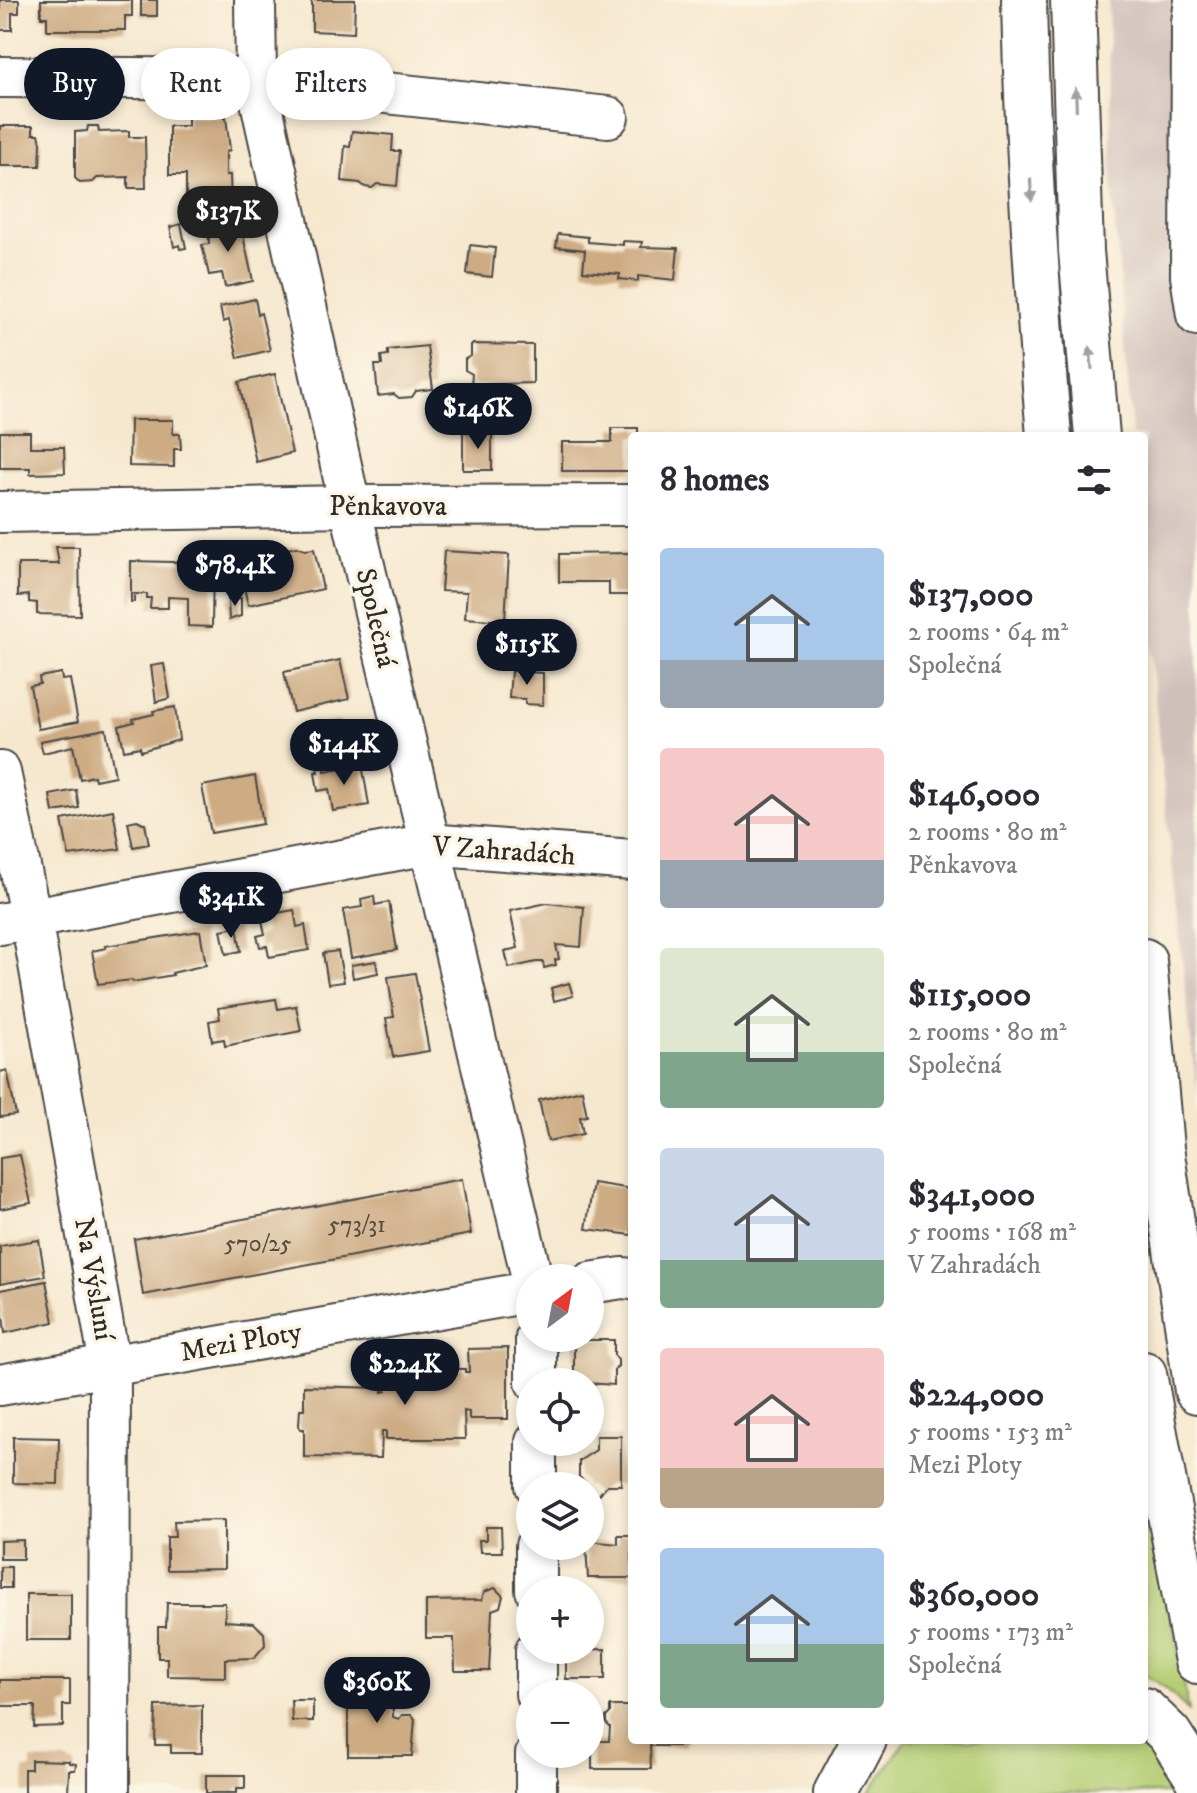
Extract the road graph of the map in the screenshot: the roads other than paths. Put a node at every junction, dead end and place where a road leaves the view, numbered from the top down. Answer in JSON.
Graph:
{"nodes":[{"id":1,"x":255,"y":0,"type":"edge"},
{"id":2,"x":1024,"y":0,"type":"edge"},
{"id":3,"x":1073,"y":0,"type":"edge"},
{"id":4,"x":1195,"y":0,"type":"edge"},
{"id":5,"x":0,"y":77,"type":"edge"},
{"id":6,"x":256,"y":79,"type":"junction"},
{"id":7,"x":608,"y":117,"type":"dead end"},
{"id":8,"x":1197,"y":315,"type":"edge"},
{"id":9,"x":1049,"y":432,"type":"edge"},
{"id":10,"x":1097,"y":432,"type":"edge"},
{"id":11,"x":628,"y":505,"type":"edge"},
{"id":12,"x":350,"y":506,"type":"junction"},
{"id":13,"x":0,"y":512,"type":"edge"},
{"id":14,"x":0,"y":772,"type":"edge"},
{"id":15,"x":429,"y":844,"type":"junction"},
{"id":16,"x":628,"y":860,"type":"edge"},
{"id":17,"x":15,"y":921,"type":"edge"},
{"id":18,"x":1148,"y":1005,"type":"edge"},
{"id":19,"x":529,"y":1264,"type":"edge"},
{"id":20,"x":628,"y":1279,"type":"edge"},
{"id":21,"x":604,"y":1281,"type":"edge"},
{"id":22,"x":516,"y":1294,"type":"edge"},
{"id":23,"x":110,"y":1365,"type":"junction"},
{"id":24,"x":0,"y":1385,"type":"edge"},
{"id":25,"x":1197,"y":1391,"type":"edge"},
{"id":26,"x":1148,"y":1396,"type":"edge"},
{"id":27,"x":1197,"y":1661,"type":"edge"},
{"id":28,"x":1148,"y":1714,"type":"edge"},
{"id":29,"x":862,"y":1744,"type":"edge"},
{"id":30,"x":536,"y":1768,"type":"edge"},
{"id":31,"x":1197,"y":1776,"type":"edge"},
{"id":32,"x":109,"y":1793,"type":"edge"},
{"id":33,"x":536,"y":1793,"type":"edge"},
{"id":34,"x":836,"y":1793,"type":"edge"}],
"edges":[{"from":1,"to":6,"type":"street","name":"Společná"},
{"from":2,"to":9,"type":"highway","one_way":true},
{"from":10,"to":3,"type":"highway","one_way":true},
{"from":4,"to":8,"type":"street"},
{"from":5,"to":6,"type":"street"},
{"from":6,"to":7,"type":"street"},
{"from":6,"to":12,"type":"street","name":"Společná"},
{"from":11,"to":12,"type":"street","name":"Pěnkavova"},
{"from":12,"to":13,"type":"street","name":"Pěnkavova"},
{"from":12,"to":15,"type":"street","name":"Společná"},
{"from":14,"to":17,"type":"street","name":"Na Výsluní"},
{"from":15,"to":16,"type":"street","name":"V Zahradách"},
{"from":15,"to":17,"type":"street","name":"V Zahradách"},
{"from":15,"to":19,"type":"street","name":"Společná"},
{"from":17,"to":23,"type":"street","name":"Na Výsluní"},
{"from":18,"to":25,"type":"highway"},
{"from":20,"to":21,"type":"street"},
{"from":22,"to":23,"type":"street","name":"Mezi Ploty"},
{"from":23,"to":24,"type":"street","name":"Mezi Ploty"},
{"from":23,"to":32,"type":"street","name":"Na Výsluní"},
{"from":26,"to":27,"type":"highway"},
{"from":28,"to":31,"type":"highway"},
{"from":29,"to":34,"type":"highway"},
{"from":30,"to":33,"type":"street"}]}
